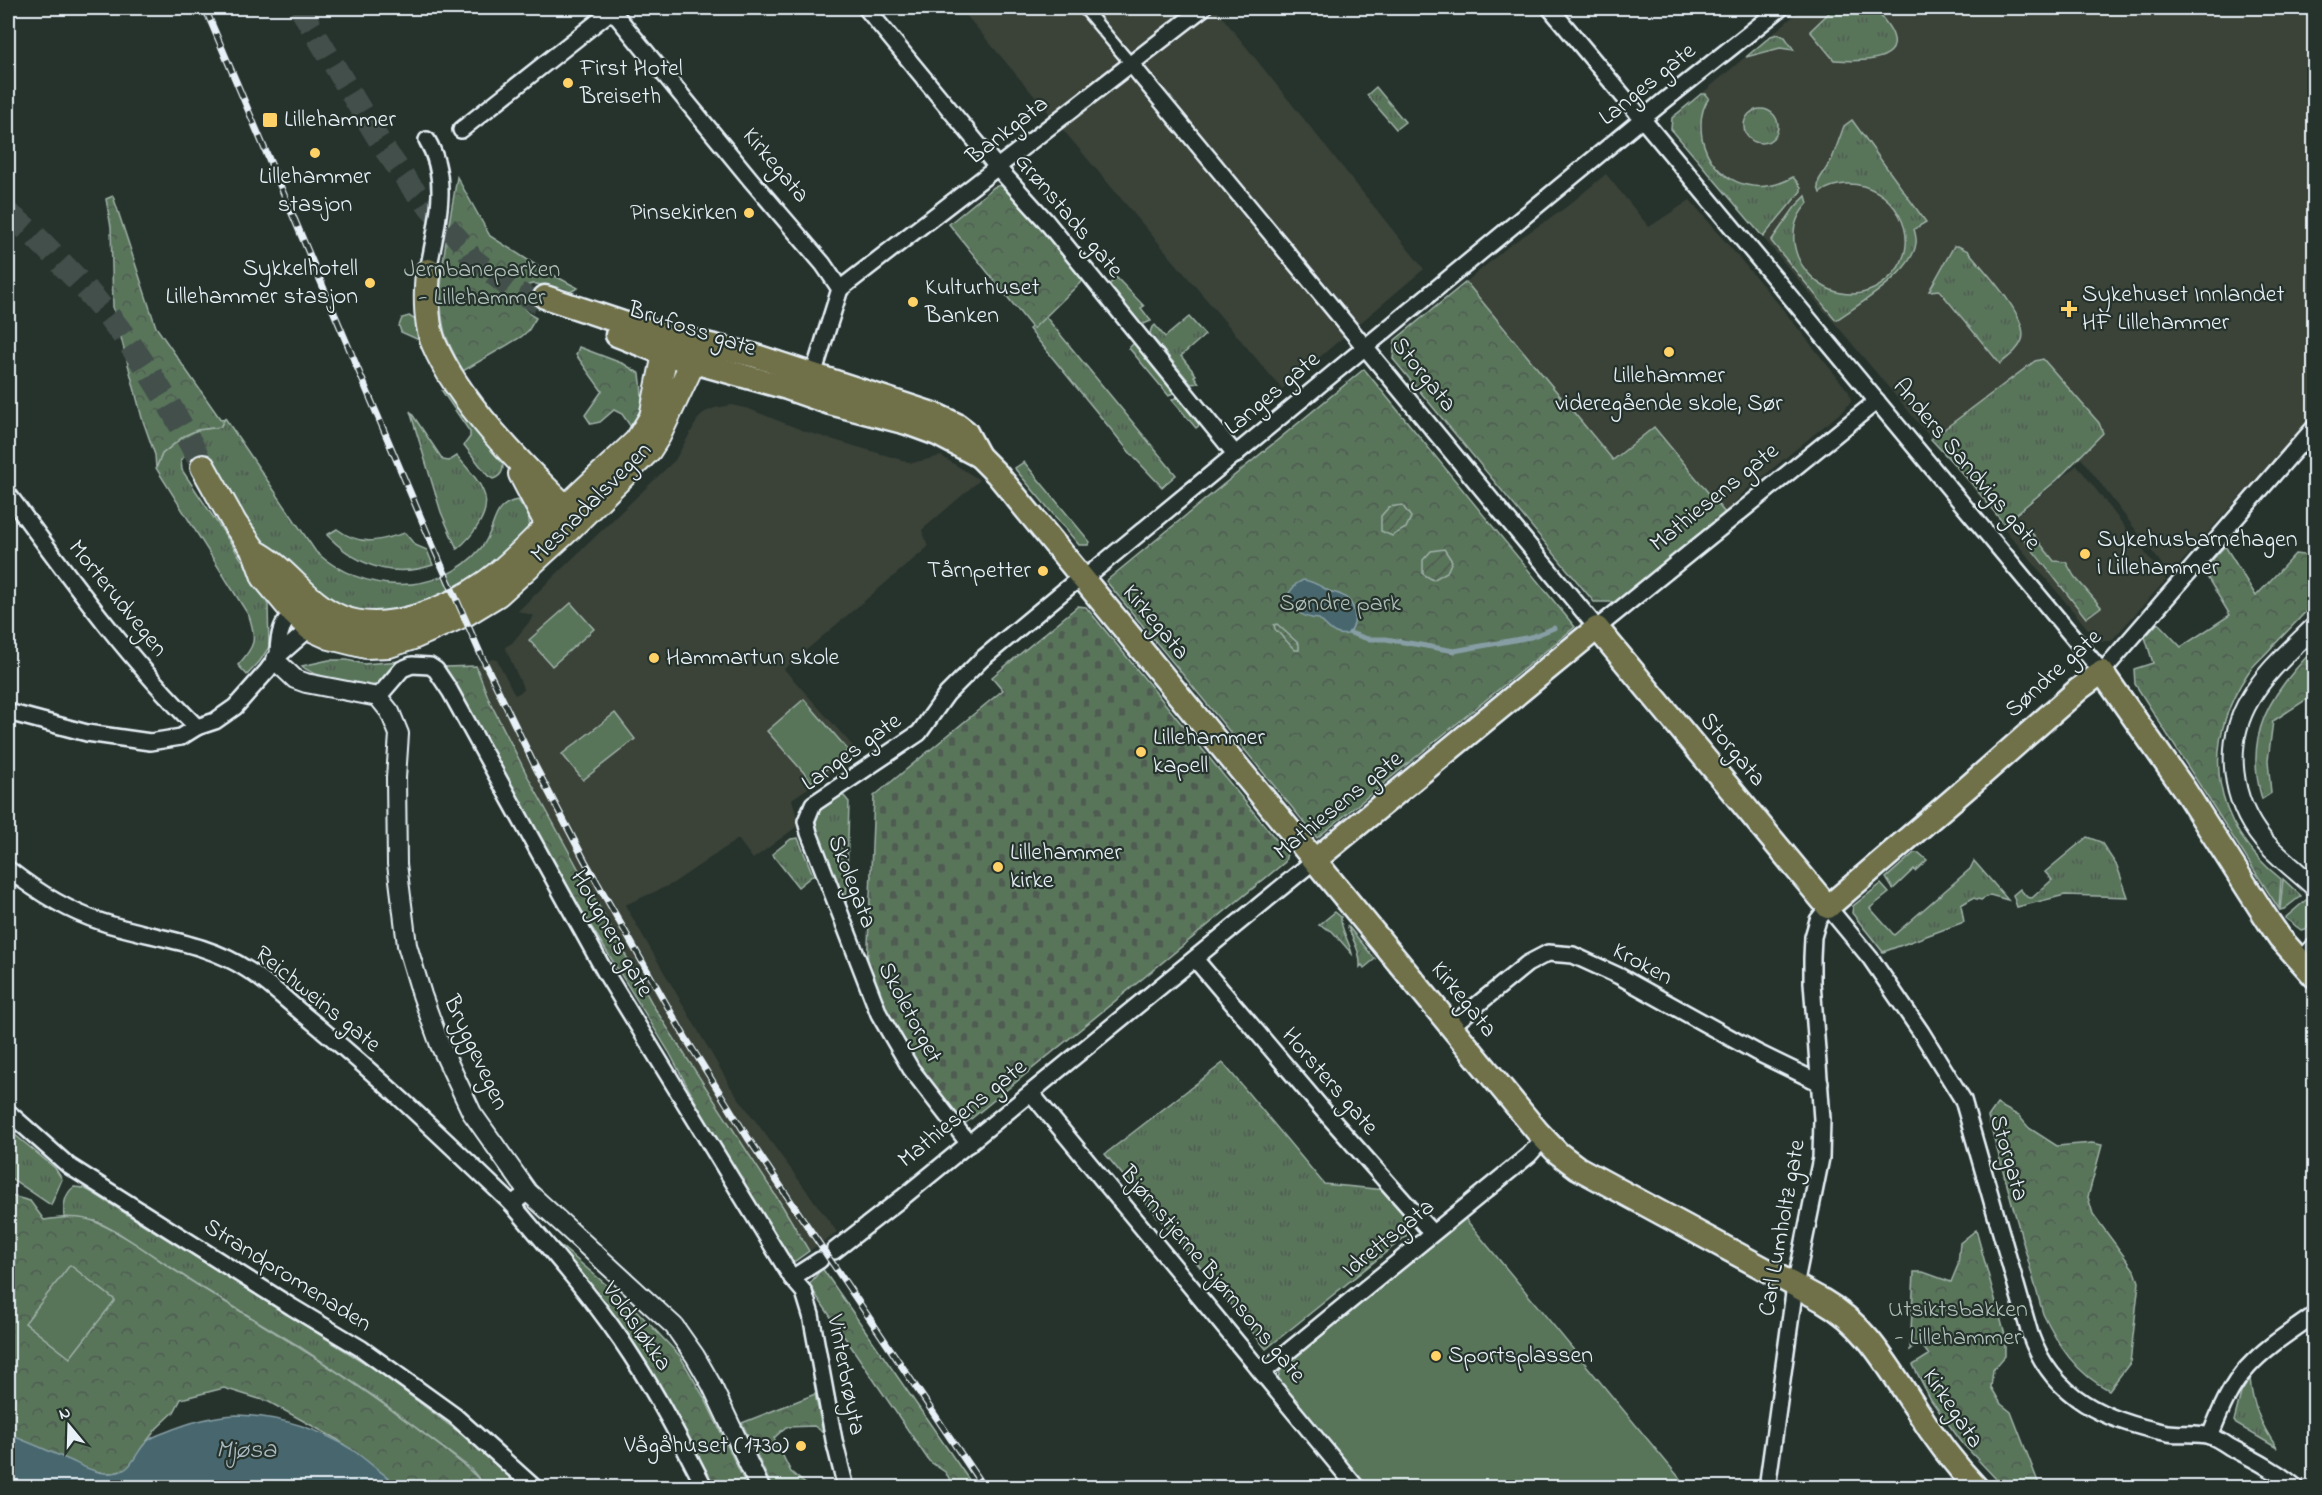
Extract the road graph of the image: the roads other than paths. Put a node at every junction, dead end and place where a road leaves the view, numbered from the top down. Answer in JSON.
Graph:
{"nodes":[{"id":1,"x":612,"y":8,"type":"edge"},
{"id":2,"x":866,"y":8,"type":"edge"},
{"id":3,"x":1084,"y":8,"type":"edge"},
{"id":4,"x":1203,"y":8,"type":"edge"},
{"id":5,"x":1550,"y":8,"type":"edge"},
{"id":6,"x":1781,"y":8,"type":"edge"},
{"id":7,"x":1131,"y":64,"type":"junction"},
{"id":8,"x":1642,"y":119,"type":"junction"},
{"id":9,"x":461,"y":130,"type":"dead end"},
{"id":10,"x":427,"y":140,"type":"dead end"},
{"id":11,"x":997,"y":167,"type":"junction"},
{"id":12,"x":428,"y":271,"type":"joint"},
{"id":13,"x":840,"y":289,"type":"junction"},
{"id":14,"x":1365,"y":346,"type":"junction"},
{"id":15,"x":690,"y":351,"type":"junction"},
{"id":16,"x":665,"y":354,"type":"junction"},
{"id":17,"x":813,"y":375,"type":"junction"},
{"id":18,"x":786,"y":388,"type":"junction"},
{"id":19,"x":1877,"y":401,"type":"junction"},
{"id":20,"x":830,"y":403,"type":"junction"},
{"id":21,"x":2314,"y":428,"type":"edge"},
{"id":22,"x":1236,"y":455,"type":"junction"},
{"id":23,"x":979,"y":456,"type":"junction"},
{"id":24,"x":203,"y":467,"type":"tunnel mouth"},
{"id":25,"x":8,"y":494,"type":"edge"},
{"id":26,"x":561,"y":521,"type":"junction"},
{"id":27,"x":1083,"y":579,"type":"junction"},
{"id":28,"x":308,"y":616,"type":"junction"},
{"id":29,"x":2314,"y":627,"type":"edge"},
{"id":30,"x":1597,"y":628,"type":"junction"},
{"id":31,"x":277,"y":658,"type":"junction"},
{"id":32,"x":2102,"y":672,"type":"junction"},
{"id":33,"x":378,"y":697,"type":"junction"},
{"id":34,"x":8,"y":712,"type":"edge"},
{"id":35,"x":197,"y":727,"type":"junction"},
{"id":36,"x":806,"y":821,"type":"joint"},
{"id":37,"x":1315,"y":860,"type":"junction"},
{"id":38,"x":8,"y":869,"type":"edge"},
{"id":39,"x":2314,"y":886,"type":"edge"},
{"id":40,"x":1828,"y":907,"type":"junction"},
{"id":41,"x":856,"y":958,"type":"joint"},
{"id":42,"x":1195,"y":959,"type":"junction"},
{"id":43,"x":2310,"y":962,"type":"edge"},
{"id":44,"x":1449,"y":1027,"type":"junction"},
{"id":45,"x":1820,"y":1083,"type":"junction"},
{"id":46,"x":1031,"y":1093,"type":"junction"},
{"id":47,"x":8,"y":1112,"type":"edge"},
{"id":48,"x":1543,"y":1138,"type":"junction"},
{"id":49,"x":969,"y":1144,"type":"junction"},
{"id":50,"x":528,"y":1192,"type":"junction"},
{"id":51,"x":512,"y":1204,"type":"junction"},
{"id":52,"x":1432,"y":1233,"type":"junction"},
{"id":53,"x":834,"y":1251,"type":"dead end"},
{"id":54,"x":820,"y":1260,"type":"dead end"},
{"id":55,"x":792,"y":1278,"type":"junction"},
{"id":56,"x":1795,"y":1286,"type":"junction"},
{"id":57,"x":2314,"y":1315,"type":"edge"},
{"id":58,"x":1263,"y":1372,"type":"junction"},
{"id":59,"x":2210,"y":1436,"type":"junction"},
{"id":60,"x":845,"y":1486,"type":"edge"},
{"id":61,"x":535,"y":1488,"type":"edge"},
{"id":62,"x":705,"y":1488,"type":"edge"},
{"id":63,"x":760,"y":1488,"type":"edge"},
{"id":64,"x":1357,"y":1488,"type":"edge"},
{"id":65,"x":1767,"y":1488,"type":"edge"},
{"id":66,"x":1977,"y":1488,"type":"edge"},
{"id":67,"x":2297,"y":1488,"type":"edge"}],
"edges":[{"from":1,"to":9,"type":"street"},
{"from":1,"to":13,"type":"street","name":"Kirkegata"},
{"from":2,"to":11,"type":"street","name":"Grønstads gate"},
{"from":3,"to":7,"type":"street","name":"Storgata"},
{"from":4,"to":7,"type":"street","name":"Bankgata"},
{"from":5,"to":8,"type":"street","name":"Anders Sandvigs gate"},
{"from":6,"to":8,"type":"street","name":"Langes gate"},
{"from":7,"to":11,"type":"street","name":"Bankgata"},
{"from":7,"to":14,"type":"street","name":"Storgata"},
{"from":8,"to":14,"type":"street","name":"Langes gate"},
{"from":8,"to":19,"type":"street","name":"Anders Sandvigs gate"},
{"from":10,"to":12,"type":"street"},
{"from":11,"to":13,"type":"street","name":"Bankgata"},
{"from":11,"to":22,"type":"street","name":"Grønstads gate"},
{"from":12,"to":26,"type":"highway"},
{"from":13,"to":17,"type":"street"},
{"from":14,"to":22,"type":"street","name":"Langes gate"},
{"from":14,"to":30,"type":"street","name":"Storgata"},
{"from":15,"to":16,"type":"highway"},
{"from":15,"to":16,"type":"main road","name":"Brufoss gate"},
{"from":15,"to":17,"type":"main road"},
{"from":15,"to":18,"type":"main road","name":"Brufoss gate"},
{"from":15,"to":26,"type":"highway","name":"Mesnadalsvegen"},
{"from":16,"to":26,"type":"highway","name":"Mesnadalsvegen"},
{"from":17,"to":18,"type":"main road"},
{"from":17,"to":20,"type":"main road"},
{"from":17,"to":23,"type":"main road"},
{"from":18,"to":20,"type":"main road","name":"Brufoss gate"},
{"from":19,"to":30,"type":"street","name":"Mathiesens gate"},
{"from":19,"to":32,"type":"street","name":"Anders Sandvigs gate"},
{"from":20,"to":23,"type":"main road","name":"Brufoss gate"},
{"from":21,"to":32,"type":"street","name":"Søndre gate"},
{"from":22,"to":27,"type":"street","name":"Langes gate"},
{"from":23,"to":27,"type":"main road","name":"Kirkegata"},
{"from":24,"to":28,"type":"highway","name":"Mesnadalsvegen"},
{"from":25,"to":35,"type":"street","name":"Morterudvegen"},
{"from":26,"to":28,"type":"highway","name":"Mesnadalsvegen"},
{"from":27,"to":36,"type":"street","name":"Langes gate"},
{"from":27,"to":37,"type":"main road","name":"Kirkegata"},
{"from":28,"to":31,"type":"street"},
{"from":28,"to":31,"type":"street"},
{"from":29,"to":39,"type":"street"},
{"from":30,"to":37,"type":"main road","name":"Mathiesens gate"},
{"from":30,"to":40,"type":"main road","name":"Storgata"},
{"from":31,"to":33,"type":"street"},
{"from":31,"to":35,"type":"street"},
{"from":32,"to":40,"type":"main road","name":"Søndre gate"},
{"from":32,"to":43,"type":"main road","name":"Anders Sandvigs gate"},
{"from":33,"to":50,"type":"street","name":"Bryggevegen"},
{"from":33,"to":55,"type":"street","name":"Hougners gate"},
{"from":34,"to":35,"type":"street"},
{"from":36,"to":41,"type":"street","name":"Skolegata"},
{"from":37,"to":42,"type":"street","name":"Mathiesens gate"},
{"from":37,"to":44,"type":"main road","name":"Kirkegata"},
{"from":38,"to":51,"type":"street","name":"Reichweins gate"},
{"from":40,"to":45,"type":"street","name":"Carl Lumholtz gate"},
{"from":40,"to":59,"type":"street","name":"Storgata"},
{"from":41,"to":49,"type":"street","name":"Skoletorget"},
{"from":42,"to":46,"type":"street","name":"Mathiesens gate"},
{"from":42,"to":52,"type":"street","name":"Horsters gate"},
{"from":44,"to":45,"type":"street","name":"Kroken"},
{"from":44,"to":48,"type":"main road","name":"Kirkegata"},
{"from":45,"to":56,"type":"street","name":"Carl Lumholtz gate"},
{"from":46,"to":49,"type":"street","name":"Mathiesens gate"},
{"from":46,"to":58,"type":"street","name":"Bjørnstjerne Bjørnsons gate"},
{"from":47,"to":61,"type":"street","name":"Strandpromenaden"},
{"from":48,"to":52,"type":"street","name":"Idrettsgata"},
{"from":48,"to":56,"type":"main road","name":"Kirkegata"},
{"from":49,"to":53,"type":"street","name":"Mathiesens gate"},
{"from":50,"to":51,"type":"street"},
{"from":50,"to":63,"type":"street","name":"Bryggevegen"},
{"from":51,"to":62,"type":"street","name":"Voldsløkka"},
{"from":52,"to":58,"type":"street","name":"Idrettsgata"},
{"from":54,"to":55,"type":"street"},
{"from":55,"to":60,"type":"street","name":"Vinterbrøyta"},
{"from":56,"to":65,"type":"street","name":"Carl Lumholtz gate"},
{"from":56,"to":66,"type":"main road","name":"Kirkegata"},
{"from":57,"to":59,"type":"street"},
{"from":58,"to":64,"type":"street","name":"Bjørnstjerne Bjørnsons gate"},
{"from":59,"to":67,"type":"street","name":"Storgata"}]}
